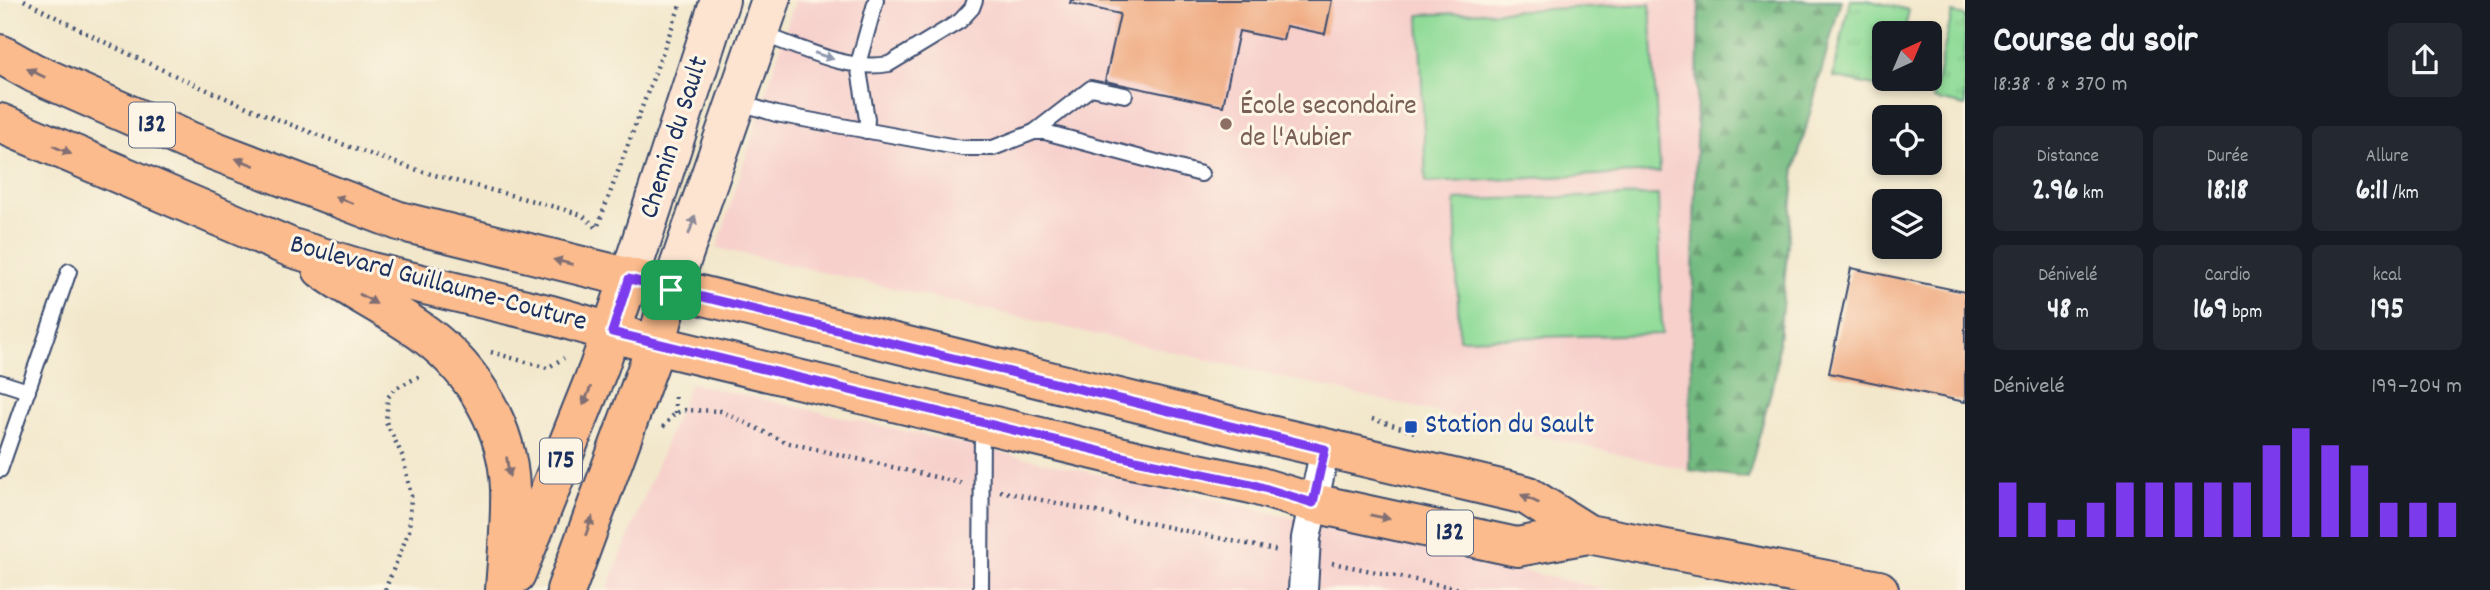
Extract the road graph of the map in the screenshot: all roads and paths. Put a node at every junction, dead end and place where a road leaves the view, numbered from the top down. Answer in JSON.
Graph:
{"nodes":[{"id":1,"x":24,"y":0,"type":"edge"},
{"id":2,"x":682,"y":0,"type":"edge"},
{"id":3,"x":720,"y":0,"type":"edge"},
{"id":4,"x":876,"y":0,"type":"edge"},
{"id":5,"x":975,"y":0,"type":"edge"},
{"id":6,"x":765,"y":17,"type":"edge"},
{"id":7,"x":0,"y":54,"type":"edge"},
{"id":8,"x":858,"y":64,"type":"junction"},
{"id":9,"x":1125,"y":95,"type":"dead end"},
{"id":10,"x":736,"y":101,"type":"junction"},
{"id":11,"x":0,"y":122,"type":"edge"},
{"id":12,"x":866,"y":131,"type":"junction"},
{"id":13,"x":1034,"y":132,"type":"junction"},
{"id":14,"x":1201,"y":174,"type":"dead end"},
{"id":15,"x":292,"y":248,"type":"junction"},
{"id":16,"x":69,"y":271,"type":"dead end"},
{"id":17,"x":629,"y":279,"type":"junction"},
{"id":18,"x":671,"y":290,"type":"junction"},
{"id":19,"x":612,"y":332,"type":"junction"},
{"id":20,"x":656,"y":345,"type":"junction"},
{"id":21,"x":481,"y":349,"type":"dead end"},
{"id":22,"x":564,"y":358,"type":"dead end"},
{"id":23,"x":432,"y":369,"type":"dead end"},
{"id":24,"x":0,"y":382,"type":"edge"},
{"id":25,"x":674,"y":386,"type":"dead end"},
{"id":26,"x":28,"y":391,"type":"junction"},
{"id":27,"x":721,"y":411,"type":"dead end"},
{"id":28,"x":1372,"y":419,"type":"dead end"},
{"id":29,"x":982,"y":422,"type":"junction"},
{"id":30,"x":1418,"y":433,"type":"dead end"},
{"id":31,"x":1325,"y":449,"type":"junction"},
{"id":32,"x":0,"y":470,"type":"edge"},
{"id":33,"x":1313,"y":503,"type":"junction"},
{"id":34,"x":1588,"y":534,"type":"junction"},
{"id":35,"x":1343,"y":566,"type":"dead end"},
{"id":36,"x":385,"y":590,"type":"edge"},
{"id":37,"x":507,"y":590,"type":"edge"},
{"id":38,"x":566,"y":590,"type":"edge"},
{"id":39,"x":981,"y":590,"type":"edge"},
{"id":40,"x":1303,"y":590,"type":"edge"},
{"id":41,"x":1465,"y":590,"type":"edge"},
{"id":42,"x":1879,"y":590,"type":"edge"}],
"edges":[{"from":1,"to":2,"type":"path"},
{"from":3,"to":17,"type":"street","name":"Chemin du Sault"},
{"from":4,"to":8,"type":"lane"},
{"from":5,"to":8,"type":"lane"},
{"from":6,"to":8,"type":"lane","one_way":true},
{"from":6,"to":10,"type":"street","name":"Chemin du Sault"},
{"from":17,"to":7,"type":"main road","name":"Boulevard Guillaume-Couture","number":"132","one_way":true},
{"from":8,"to":12,"type":"lane"},
{"from":9,"to":13,"type":"lane"},
{"from":10,"to":12,"type":"lane"},
{"from":18,"to":10,"type":"street","name":"Chemin du Sault","one_way":true},
{"from":11,"to":15,"type":"main road","name":"Boulevard Guillaume-Couture","number":"132","one_way":true},
{"from":12,"to":13,"type":"lane"},
{"from":13,"to":14,"type":"lane"},
{"from":15,"to":19,"type":"main road","name":"Boulevard Guillaume-Couture","number":"132"},
{"from":15,"to":37,"type":"main road","one_way":true},
{"from":16,"to":26,"type":"lane"},
{"from":17,"to":18,"type":"main road","name":"Boulevard Guillaume-Couture","number":"132"},
{"from":17,"to":19,"type":"main road","name":"Chemin du Sault","number":"175"},
{"from":18,"to":20,"type":"main road","name":"Chemin du Sault","number":"175"},
{"from":18,"to":31,"type":"main road","name":"Boulevard Guillaume-Couture","number":"132"},
{"from":19,"to":20,"type":"main road","name":"Boulevard Guillaume-Couture","number":"132"},
{"from":19,"to":37,"type":"main road","name":"Chemin du Sault","number":"175","one_way":true},
{"from":20,"to":29,"type":"main road","name":"Boulevard Guillaume-Couture","number":"132"},
{"from":38,"to":20,"type":"main road","name":"Chemin du Sault","number":"175","one_way":true},
{"from":21,"to":22,"type":"path"},
{"from":23,"to":36,"type":"path"},
{"from":24,"to":26,"type":"lane"},
{"from":25,"to":27,"type":"path"},
{"from":26,"to":32,"type":"lane"},
{"from":28,"to":30,"type":"path"},
{"from":29,"to":33,"type":"main road","name":"Boulevard Guillaume-Couture","number":"132"},
{"from":29,"to":39,"type":"lane"},
{"from":31,"to":33,"type":"street"},
{"from":34,"to":31,"type":"main road","name":"Boulevard Guillaume-Couture","number":"132","one_way":true},
{"from":33,"to":34,"type":"main road","name":"Boulevard Guillaume-Couture","number":"132","one_way":true},
{"from":33,"to":40,"type":"street"},
{"from":34,"to":42,"type":"main road","name":"Boulevard Guillaume-Couture","number":"132"},
{"from":35,"to":41,"type":"path"}]}
